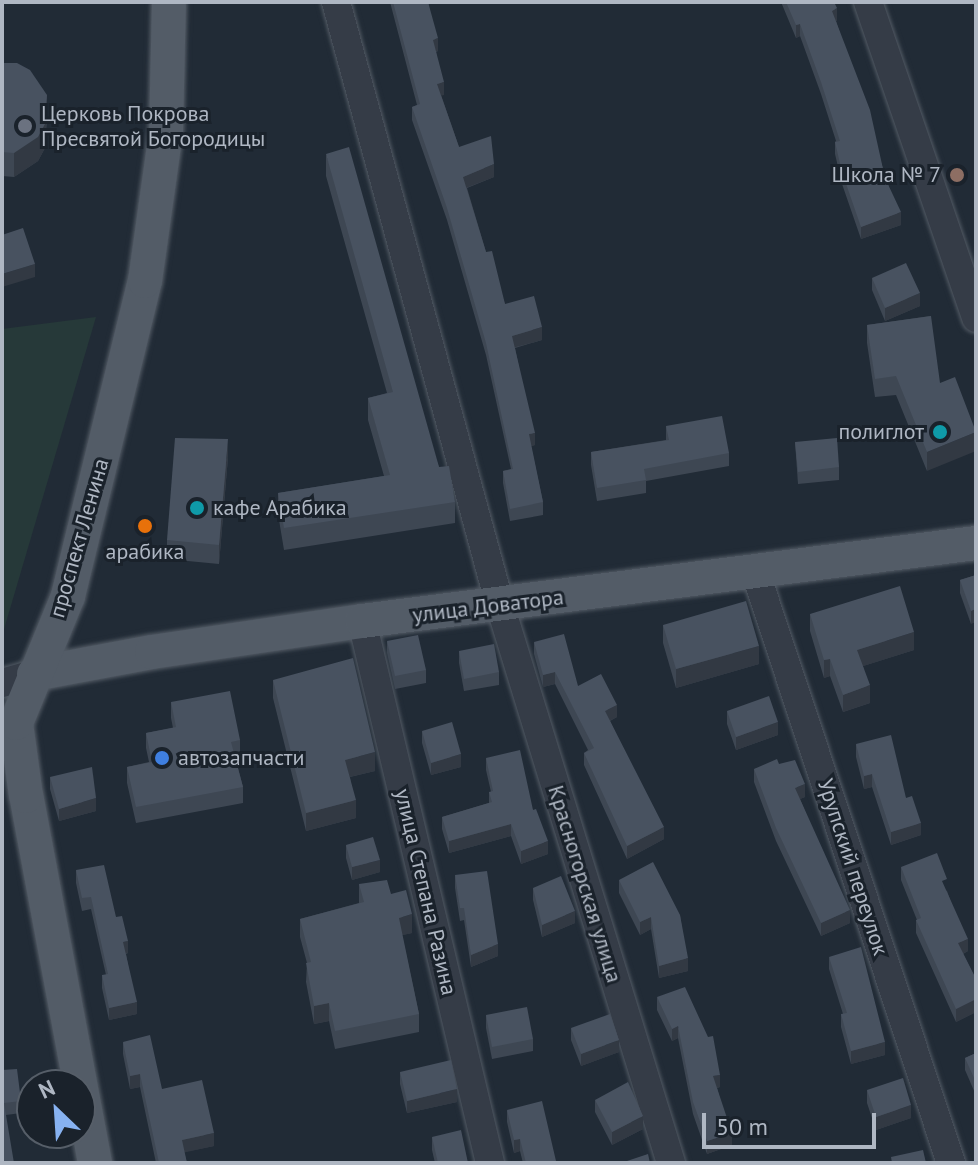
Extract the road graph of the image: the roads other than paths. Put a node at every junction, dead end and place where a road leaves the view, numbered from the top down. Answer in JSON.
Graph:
{"nodes":[{"id":1,"x":169,"y":2,"type":"edge"},
{"id":2,"x":336,"y":2,"type":"edge"},
{"id":3,"x":868,"y":2,"type":"edge"},
{"id":4,"x":976,"y":318,"type":"edge"},
{"id":5,"x":976,"y":543,"type":"edge"},
{"id":6,"x":755,"y":571,"type":"junction"},
{"id":7,"x":500,"y":605,"type":"junction"},
{"id":8,"x":362,"y":621,"type":"junction"},
{"id":9,"x":18,"y":679,"type":"edge"},
{"id":10,"x":95,"y":1163,"type":"edge"},
{"id":11,"x":490,"y":1163,"type":"edge"},
{"id":12,"x":671,"y":1163,"type":"edge"},
{"id":13,"x":951,"y":1163,"type":"edge"}],
"edges":[{"from":1,"to":9,"type":"main road","name":"проспект Ленина"},
{"from":2,"to":7,"type":"street"},
{"from":3,"to":4,"type":"street"},
{"from":5,"to":6,"type":"main road","name":"улица Доватора"},
{"from":6,"to":7,"type":"main road","name":"улица Доватора"},
{"from":6,"to":13,"type":"street","name":"Урупский переулок"},
{"from":7,"to":8,"type":"main road","name":"улица Доватора"},
{"from":7,"to":12,"type":"street","name":"Красногорская улица"},
{"from":8,"to":9,"type":"main road","name":"улица Доватора"},
{"from":8,"to":11,"type":"street","name":"улица Степана Разина"},
{"from":9,"to":10,"type":"main road","name":"проспект Ленина"}]}
